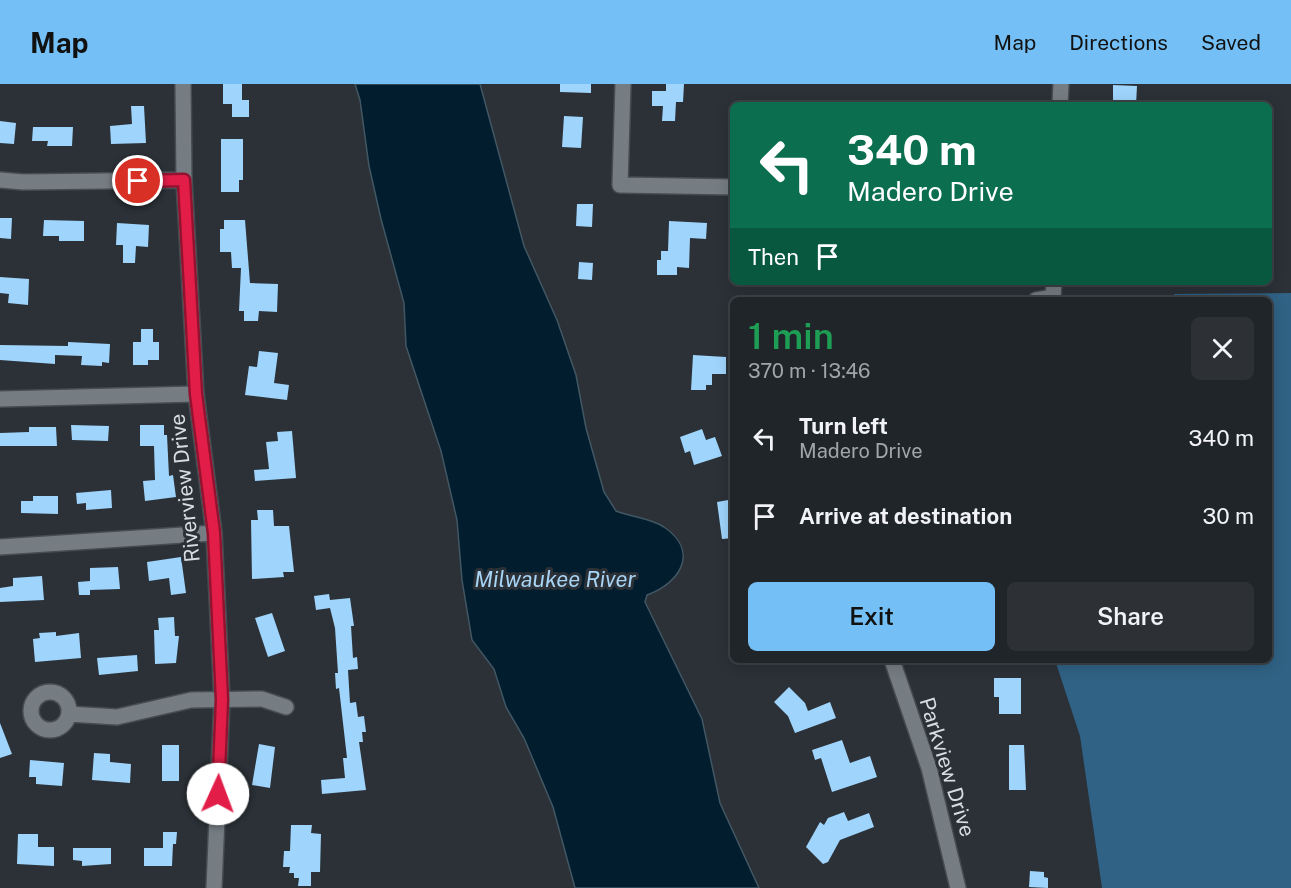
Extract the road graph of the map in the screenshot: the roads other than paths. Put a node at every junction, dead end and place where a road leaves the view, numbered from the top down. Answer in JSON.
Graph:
{"nodes":[{"id":1,"x":183,"y":84,"type":"edge"},
{"id":2,"x":623,"y":84,"type":"edge"},
{"id":3,"x":1061,"y":84,"type":"edge"},
{"id":4,"x":1060,"y":102,"type":"edge"},
{"id":5,"x":0,"y":180,"type":"edge"},
{"id":6,"x":184,"y":180,"type":"junction"},
{"id":7,"x":730,"y":187,"type":"edge"},
{"id":8,"x":196,"y":394,"type":"junction"},
{"id":9,"x":0,"y":399,"type":"edge"},
{"id":10,"x":214,"y":533,"type":"junction"},
{"id":11,"x":0,"y":547,"type":"edge"},
{"id":12,"x":893,"y":663,"type":"edge"},
{"id":13,"x":222,"y":700,"type":"junction"},
{"id":14,"x":286,"y":708,"type":"dead end"},
{"id":15,"x":69,"y":714,"type":"dead end"},
{"id":16,"x":214,"y":888,"type":"edge"},
{"id":17,"x":958,"y":888,"type":"edge"}],
"edges":[{"from":1,"to":6,"type":"street","name":"Riverview Drive"},
{"from":2,"to":7,"type":"street"},
{"from":3,"to":4,"type":"street"},
{"from":5,"to":6,"type":"street"},
{"from":6,"to":8,"type":"street","name":"Riverview Drive"},
{"from":8,"to":9,"type":"street"},
{"from":8,"to":10,"type":"street","name":"Riverview Drive"},
{"from":10,"to":11,"type":"street"},
{"from":10,"to":13,"type":"street","name":"Riverview Drive"},
{"from":12,"to":17,"type":"street","name":"Parkview Drive"},
{"from":13,"to":14,"type":"street"},
{"from":13,"to":15,"type":"street"},
{"from":13,"to":16,"type":"street","name":"Riverview Drive"}]}
